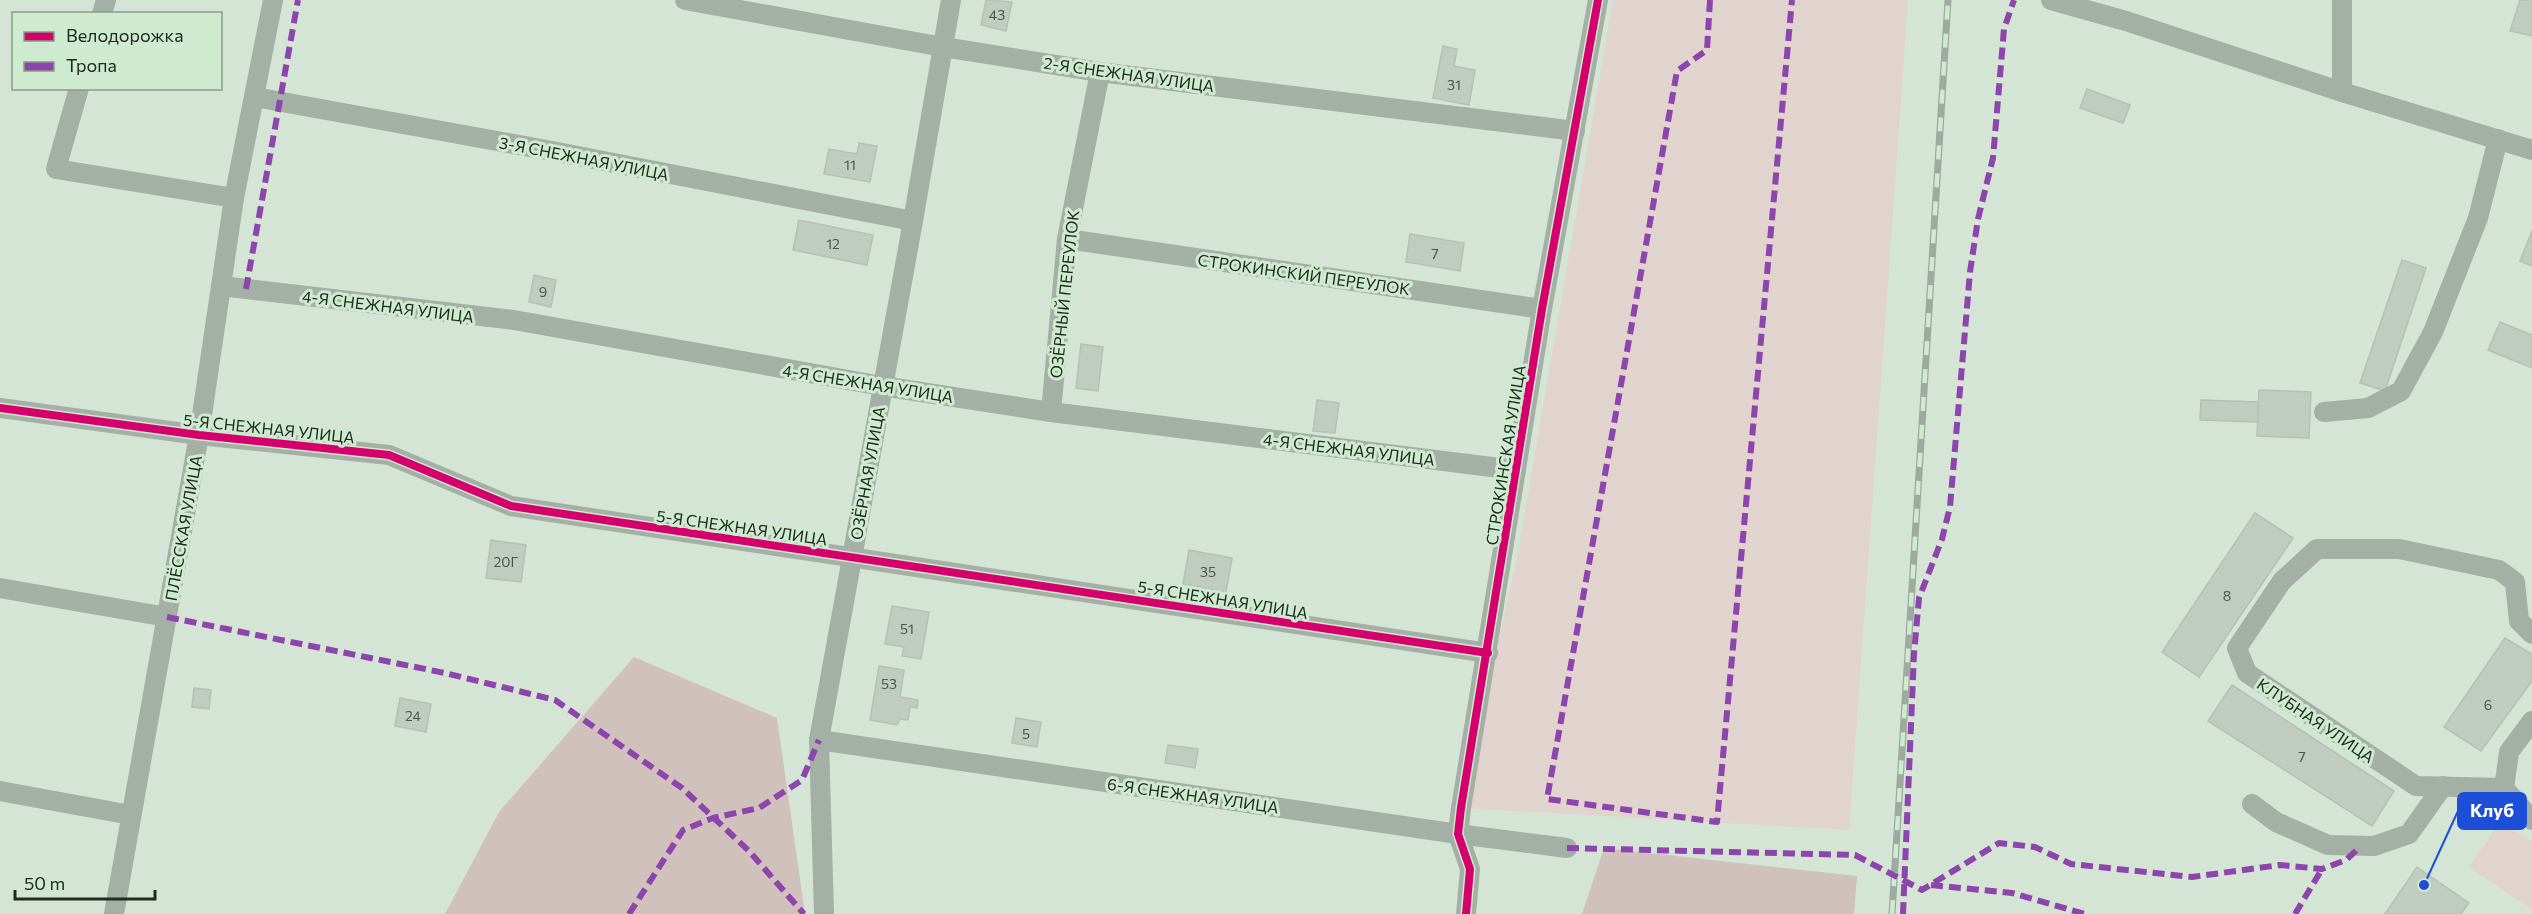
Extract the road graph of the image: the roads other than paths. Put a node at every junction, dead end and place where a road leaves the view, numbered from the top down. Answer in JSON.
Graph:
{"nodes":[{"id":1,"x":273,"y":0,"type":"edge"},
{"id":2,"x":685,"y":0,"type":"edge"},
{"id":3,"x":951,"y":0,"type":"edge"},
{"id":4,"x":1598,"y":0,"type":"edge"},
{"id":5,"x":2051,"y":0,"type":"edge"},
{"id":6,"x":2342,"y":0,"type":"edge"},
{"id":7,"x":943,"y":47,"type":"junction"},
{"id":8,"x":1100,"y":72,"type":"junction"},
{"id":9,"x":78,"y":90,"type":"edge"},
{"id":10,"x":2342,"y":92,"type":"junction"},
{"id":11,"x":255,"y":98,"type":"junction"},
{"id":12,"x":1575,"y":131,"type":"junction"},
{"id":13,"x":2498,"y":139,"type":"junction"},
{"id":14,"x":2532,"y":150,"type":"edge"},
{"id":15,"x":234,"y":198,"type":"junction"},
{"id":16,"x":913,"y":221,"type":"junction"},
{"id":17,"x":1067,"y":239,"type":"junction"},
{"id":18,"x":221,"y":286,"type":"junction"},
{"id":19,"x":1542,"y":309,"type":"junction"},
{"id":20,"x":882,"y":386,"type":"junction"},
{"id":21,"x":0,"y":408,"type":"edge"},
{"id":22,"x":1051,"y":412,"type":"junction"},
{"id":23,"x":2324,"y":412,"type":"dead end"},
{"id":24,"x":199,"y":435,"type":"junction"},
{"id":25,"x":1516,"y":470,"type":"junction"},
{"id":26,"x":852,"y":557,"type":"junction"},
{"id":27,"x":0,"y":588,"type":"edge"},
{"id":28,"x":167,"y":617,"type":"junction"},
{"id":29,"x":2532,"y":634,"type":"edge"},
{"id":30,"x":1488,"y":653,"type":"junction"},
{"id":31,"x":2532,"y":721,"type":"edge"},
{"id":32,"x":819,"y":740,"type":"junction"},
{"id":33,"x":2443,"y":786,"type":"junction"},
{"id":34,"x":2504,"y":788,"type":"junction"},
{"id":35,"x":0,"y":791,"type":"edge"},
{"id":36,"x":2252,"y":804,"type":"dead end"},
{"id":37,"x":132,"y":815,"type":"junction"},
{"id":38,"x":2532,"y":820,"type":"edge"},
{"id":39,"x":1458,"y":834,"type":"junction"},
{"id":40,"x":1567,"y":848,"type":"dead end"},
{"id":41,"x":114,"y":914,"type":"edge"},
{"id":42,"x":824,"y":914,"type":"edge"},
{"id":43,"x":1466,"y":914,"type":"edge"}],
"edges":[{"from":1,"to":11,"type":"street","name":"ПЛЁССКАЯ УЛИЦА"},
{"from":2,"to":7,"type":"street","name":"2-Я СНЕЖНАЯ УЛИЦА"},
{"from":3,"to":7,"type":"street","name":"ОЗЁРНАЯ УЛИЦА"},
{"from":4,"to":12,"type":"street","name":"СТРОКИНСКАЯ УЛИЦА"},
{"from":5,"to":10,"type":"street"},
{"from":6,"to":10,"type":"street"},
{"from":7,"to":8,"type":"street","name":"2-Я СНЕЖНАЯ УЛИЦА"},
{"from":7,"to":16,"type":"street","name":"ОЗЁРНАЯ УЛИЦА"},
{"from":8,"to":12,"type":"street","name":"2-Я СНЕЖНАЯ УЛИЦА"},
{"from":8,"to":17,"type":"street","name":"ОЗЁРНЫЙ ПЕРЕУЛОК"},
{"from":9,"to":15,"type":"street"},
{"from":10,"to":13,"type":"street"},
{"from":11,"to":15,"type":"street","name":"ПЛЁССКАЯ УЛИЦА"},
{"from":11,"to":16,"type":"street","name":"3-Я СНЕЖНАЯ УЛИЦА"},
{"from":12,"to":19,"type":"street","name":"СТРОКИНСКАЯ УЛИЦА"},
{"from":13,"to":14,"type":"street"},
{"from":13,"to":23,"type":"street"},
{"from":15,"to":18,"type":"street","name":"ПЛЁССКАЯ УЛИЦА"},
{"from":16,"to":20,"type":"street","name":"ОЗЁРНАЯ УЛИЦА"},
{"from":17,"to":19,"type":"street","name":"СТРОКИНСКИЙ ПЕРЕУЛОК"},
{"from":17,"to":22,"type":"street","name":"ОЗЁРНЫЙ ПЕРЕУЛОК"},
{"from":18,"to":20,"type":"street","name":"4-Я СНЕЖНАЯ УЛИЦА"},
{"from":18,"to":24,"type":"street","name":"ПЛЁССКАЯ УЛИЦА"},
{"from":19,"to":25,"type":"street","name":"СТРОКИНСКАЯ УЛИЦА"},
{"from":20,"to":22,"type":"street","name":"4-Я СНЕЖНАЯ УЛИЦА"},
{"from":20,"to":26,"type":"street","name":"ОЗЁРНАЯ УЛИЦА"},
{"from":21,"to":24,"type":"street","name":"5-Я СНЕЖНАЯ УЛИЦА"},
{"from":22,"to":25,"type":"street","name":"4-Я СНЕЖНАЯ УЛИЦА"},
{"from":24,"to":26,"type":"street","name":"5-Я СНЕЖНАЯ УЛИЦА"},
{"from":24,"to":28,"type":"street","name":"ПЛЁССКАЯ УЛИЦА"},
{"from":25,"to":30,"type":"street","name":"СТРОКИНСКАЯ УЛИЦА"},
{"from":26,"to":30,"type":"street","name":"5-Я СНЕЖНАЯ УЛИЦА"},
{"from":26,"to":32,"type":"street","name":"ОЗЁРНАЯ УЛИЦА"},
{"from":27,"to":28,"type":"street"},
{"from":28,"to":37,"type":"street","name":"ПЛЁССКАЯ УЛИЦА"},
{"from":29,"to":33,"type":"street","name":"КЛУБНАЯ УЛИЦА"},
{"from":30,"to":39,"type":"street","name":"СТРОКИНСКАЯ УЛИЦА"},
{"from":31,"to":34,"type":"street"},
{"from":32,"to":39,"type":"street","name":"6-Я СНЕЖНАЯ УЛИЦА"},
{"from":32,"to":42,"type":"street","name":"ОЗЁРНАЯ УЛИЦА"},
{"from":33,"to":34,"type":"street","name":"КЛУБНАЯ УЛИЦА"},
{"from":33,"to":36,"type":"street"},
{"from":34,"to":38,"type":"street"},
{"from":35,"to":37,"type":"street"},
{"from":37,"to":41,"type":"street","name":"ПЛЁССКАЯ УЛИЦА"},
{"from":39,"to":40,"type":"street","name":"6-Я СНЕЖНАЯ УЛИЦА"},
{"from":39,"to":43,"type":"street","name":"СТРОКИНСКАЯ УЛИЦА"}]}
